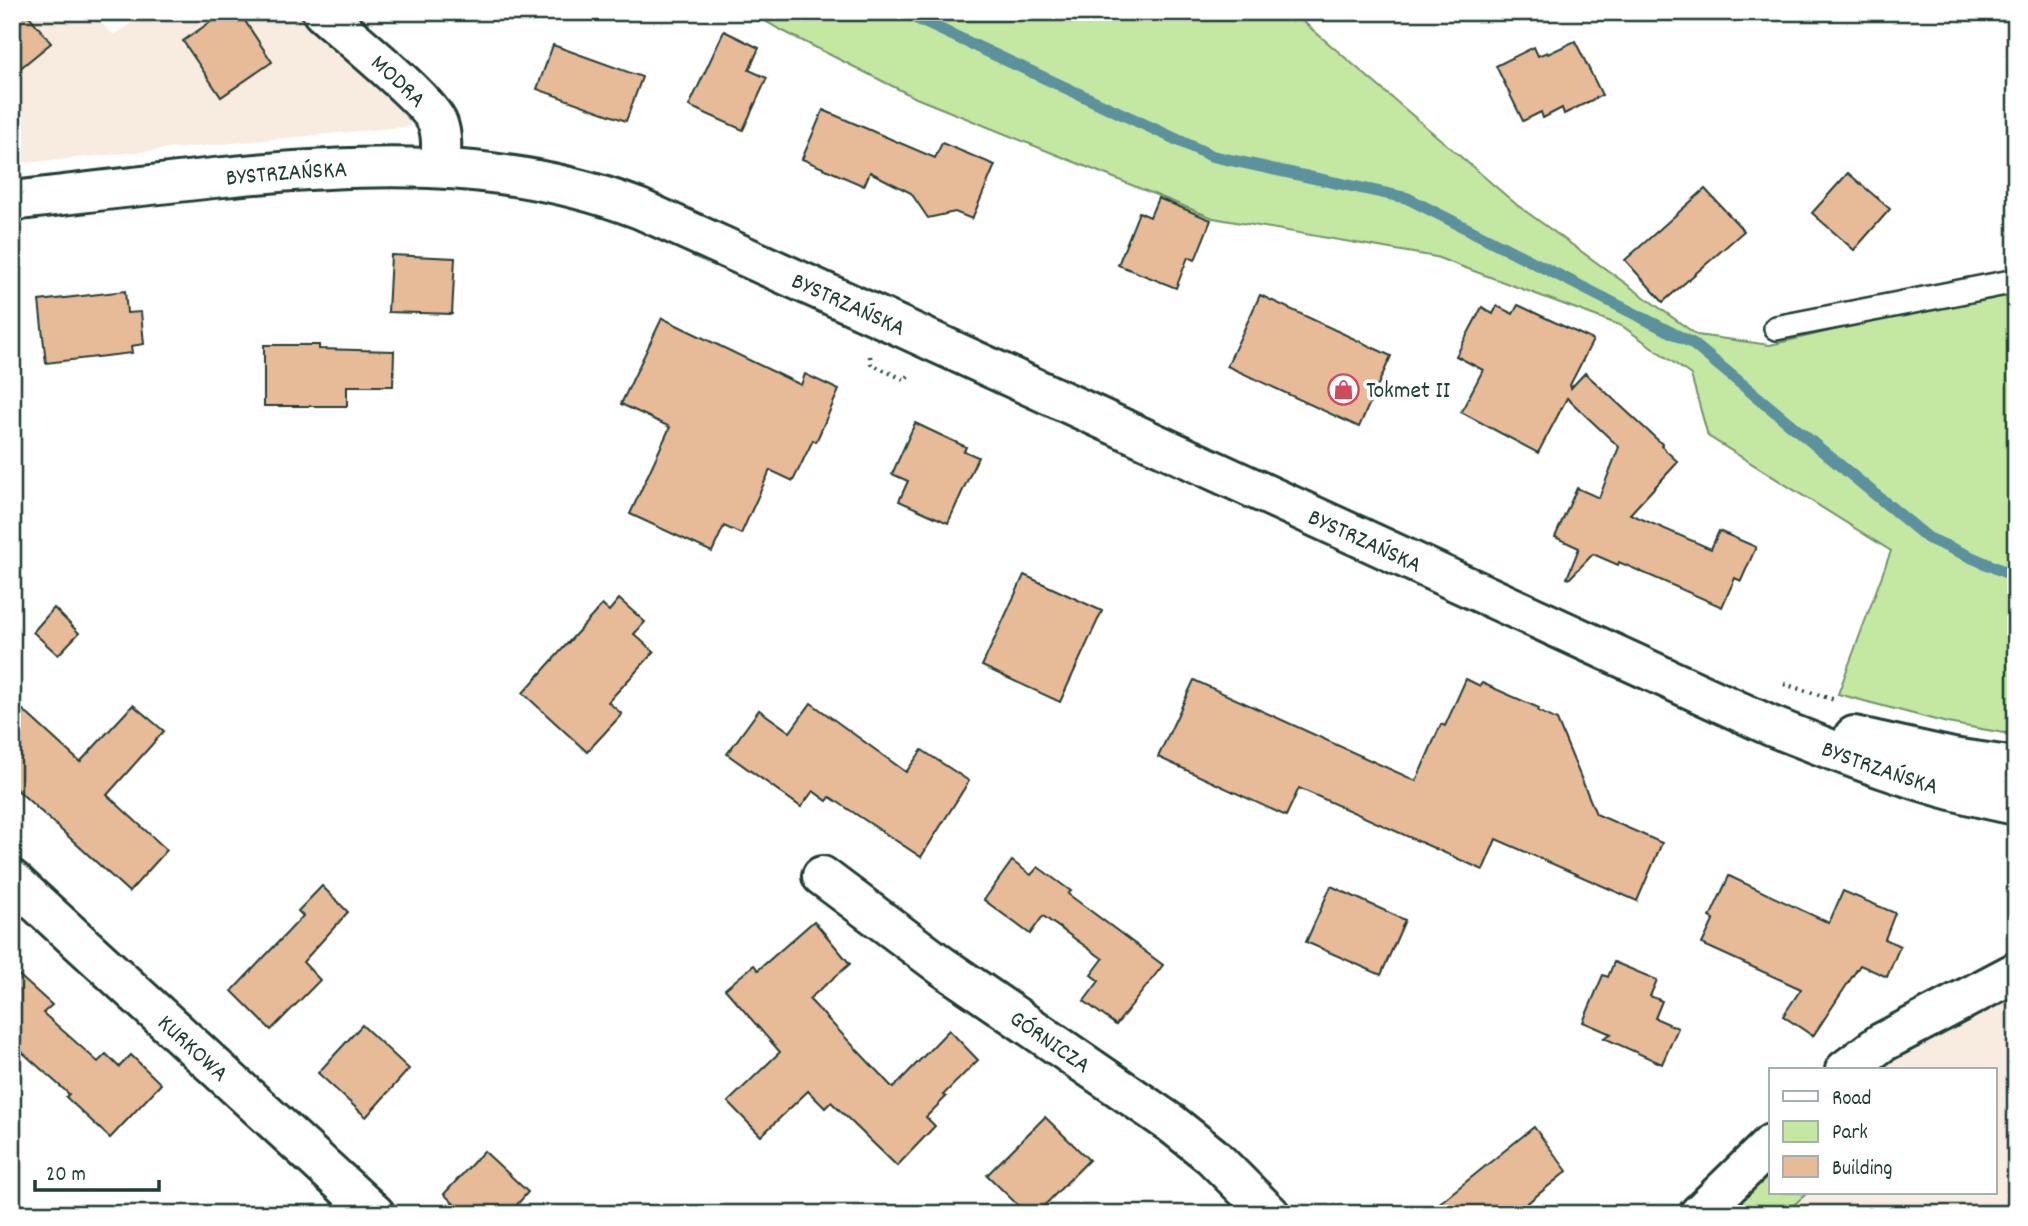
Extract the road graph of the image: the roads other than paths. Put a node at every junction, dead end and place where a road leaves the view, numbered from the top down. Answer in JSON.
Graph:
{"nodes":[{"id":1,"x":322,"y":12,"type":"edge"},
{"id":2,"x":440,"y":167,"type":"junction"},
{"id":3,"x":12,"y":201,"type":"edge"},
{"id":4,"x":2016,"y":281,"type":"edge"},
{"id":5,"x":1776,"y":328,"type":"dead end"},
{"id":6,"x":1637,"y":663,"type":"junction"},
{"id":7,"x":2016,"y":767,"type":"edge"},
{"id":8,"x":2016,"y":805,"type":"edge"},
{"id":9,"x":822,"y":876,"type":"dead end"},
{"id":10,"x":12,"y":880,"type":"edge"},
{"id":11,"x":2016,"y":972,"type":"edge"},
{"id":12,"x":1848,"y":1068,"type":"edge"},
{"id":13,"x":1769,"y":1146,"type":"edge"},
{"id":14,"x":375,"y":1214,"type":"edge"},
{"id":15,"x":1270,"y":1214,"type":"edge"},
{"id":16,"x":1699,"y":1214,"type":"edge"}],
"edges":[{"from":1,"to":2,"type":"main road","name":"MODRA"},
{"from":2,"to":3,"type":"main road","name":"BYSTRZAŃSKA"},
{"from":2,"to":6,"type":"main road","name":"BYSTRZAŃSKA"},
{"from":4,"to":5,"type":"lane"},
{"from":6,"to":7,"type":"main road","name":"BYSTRZAŃSKA"},
{"from":6,"to":8,"type":"main road","name":"BYSTRZAŃSKA"},
{"from":9,"to":15,"type":"main road","name":"GÓRNICZA"},
{"from":10,"to":14,"type":"main road","name":"KURKOWA"},
{"from":11,"to":12,"type":"main road"},
{"from":13,"to":16,"type":"main road"}]}
